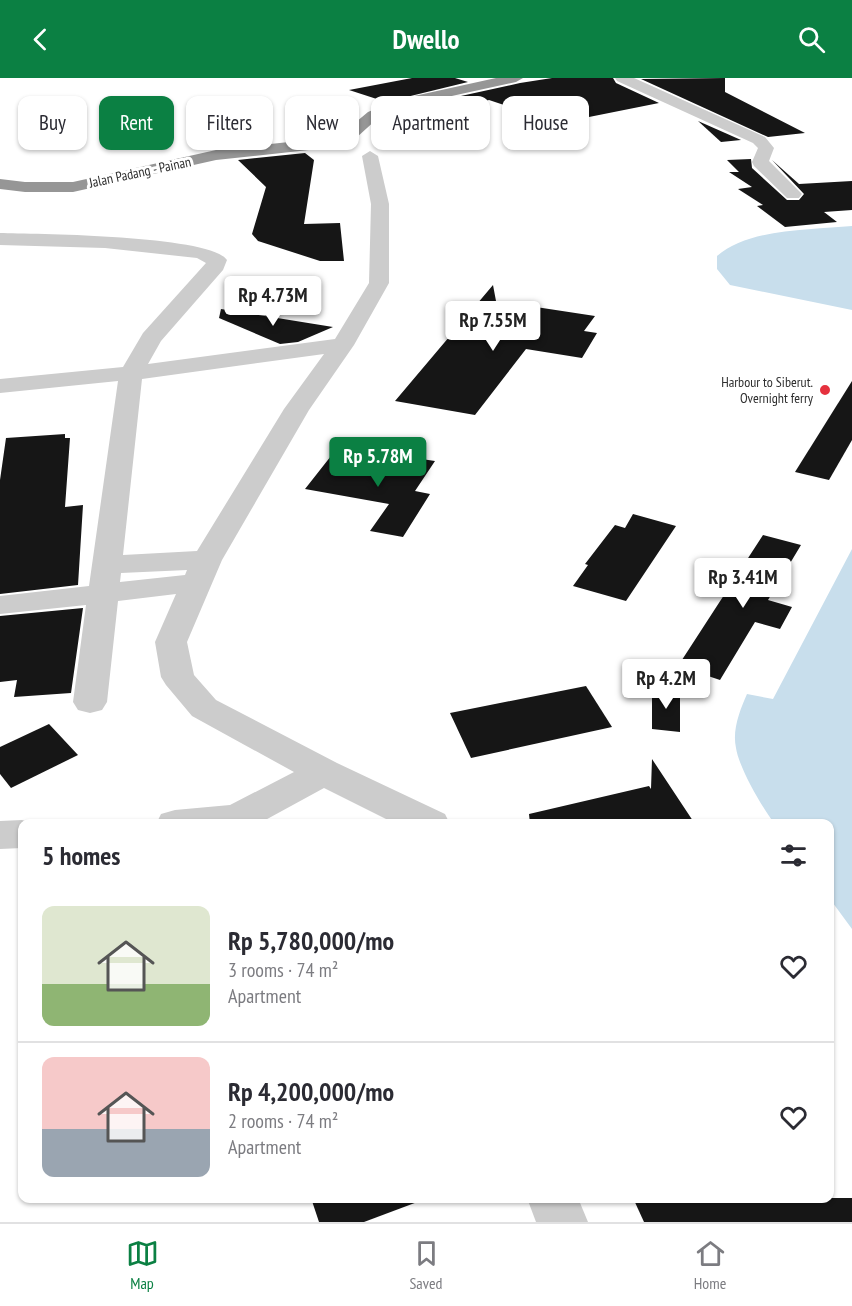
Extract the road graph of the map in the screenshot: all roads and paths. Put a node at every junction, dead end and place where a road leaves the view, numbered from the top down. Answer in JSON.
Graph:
{"nodes":[{"id":1,"x":516,"y":78,"type":"edge"},
{"id":2,"x":622,"y":78,"type":"edge"},
{"id":3,"x":359,"y":127,"type":"edge"},
{"id":4,"x":285,"y":148,"type":"edge"},
{"id":5,"x":359,"y":149,"type":"edge"},
{"id":6,"x":0,"y":184,"type":"edge"},
{"id":7,"x":793,"y":194,"type":"dead end"},
{"id":8,"x":0,"y":239,"type":"edge"},
{"id":9,"x":343,"y":345,"type":"junction"},
{"id":10,"x":131,"y":373,"type":"junction"},
{"id":11,"x":0,"y":387,"type":"edge"},
{"id":12,"x":201,"y":572,"type":"junction"},
{"id":13,"x":105,"y":579,"type":"junction"},
{"id":14,"x":0,"y":605,"type":"edge"},
{"id":15,"x":90,"y":702,"type":"dead end"},
{"id":16,"x":324,"y":772,"type":"junction"},
{"id":17,"x":227,"y":819,"type":"edge"},
{"id":18,"x":421,"y":819,"type":"edge"},
{"id":19,"x":18,"y":834,"type":"edge"},
{"id":20,"x":0,"y":835,"type":"edge"},
{"id":21,"x":554,"y":1203,"type":"edge"},
{"id":22,"x":562,"y":1222,"type":"edge"}],
"edges":[{"from":1,"to":3,"type":"highway","name":"Jalan Padang - Painan"},
{"from":2,"to":7,"type":"street"},
{"from":4,"to":6,"type":"highway","name":"Jalan Padang - Painan"},
{"from":5,"to":9,"type":"street"},
{"from":8,"to":10,"type":"street"},
{"from":9,"to":10,"type":"street"},
{"from":9,"to":12,"type":"street"},
{"from":10,"to":11,"type":"street"},
{"from":10,"to":13,"type":"street"},
{"from":12,"to":13,"type":"street"},
{"from":12,"to":16,"type":"street"},
{"from":13,"to":14,"type":"street"},
{"from":13,"to":15,"type":"street"},
{"from":16,"to":17,"type":"street"},
{"from":16,"to":18,"type":"street"},
{"from":19,"to":20,"type":"street"},
{"from":21,"to":22,"type":"street"}]}
